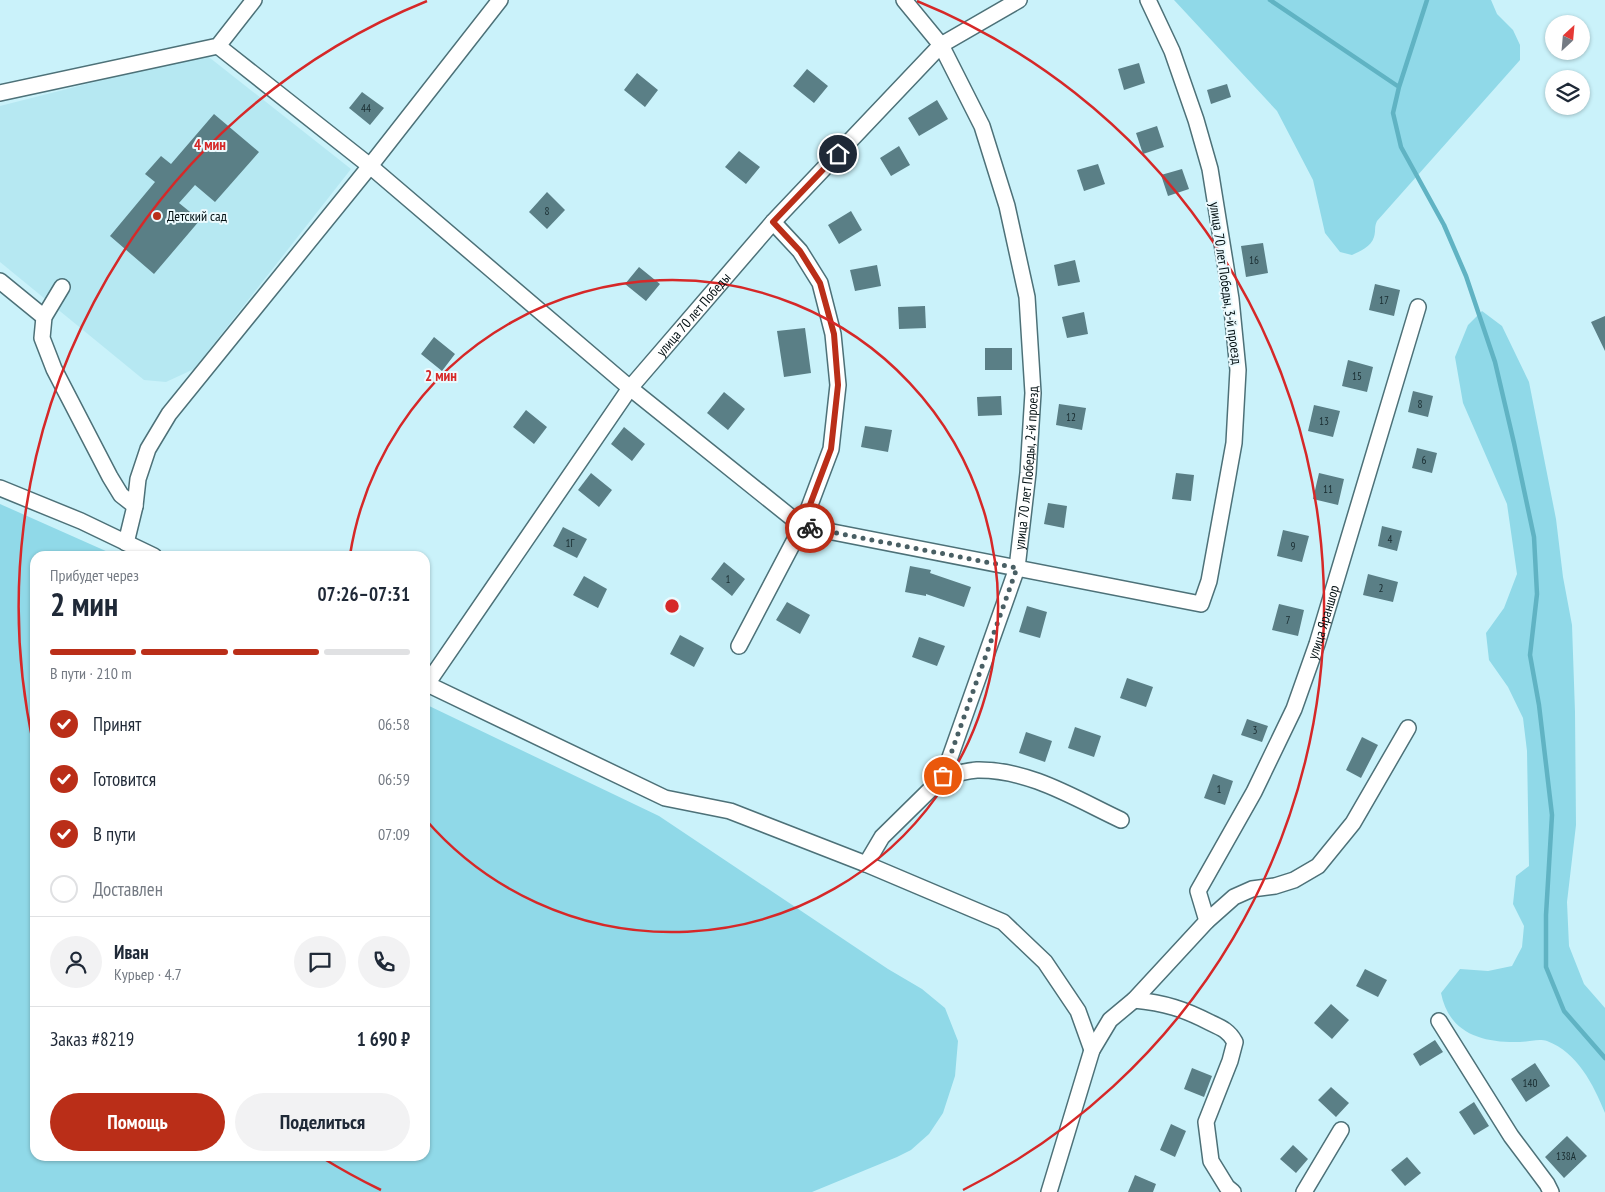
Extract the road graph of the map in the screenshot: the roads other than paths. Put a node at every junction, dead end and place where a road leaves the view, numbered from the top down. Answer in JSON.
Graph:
{"nodes":[{"id":1,"x":254,"y":0,"type":"edge"},
{"id":2,"x":500,"y":0,"type":"edge"},
{"id":3,"x":904,"y":0,"type":"edge"},
{"id":4,"x":1019,"y":0,"type":"edge"},
{"id":5,"x":1148,"y":0,"type":"edge"},
{"id":6,"x":941,"y":45,"type":"junction"},
{"id":7,"x":218,"y":46,"type":"junction"},
{"id":8,"x":0,"y":93,"type":"edge"},
{"id":9,"x":370,"y":166,"type":"junction"},
{"id":10,"x":773,"y":222,"type":"junction"},
{"id":11,"x":0,"y":281,"type":"edge"},
{"id":12,"x":62,"y":287,"type":"dead end"},
{"id":13,"x":1418,"y":307,"type":"dead end"},
{"id":14,"x":44,"y":317,"type":"junction"},
{"id":15,"x":630,"y":388,"type":"junction"},
{"id":16,"x":0,"y":488,"type":"edge"},
{"id":17,"x":136,"y":506,"type":"junction"},
{"id":18,"x":802,"y":526,"type":"junction"},
{"id":19,"x":126,"y":543,"type":"junction"},
{"id":20,"x":143,"y":551,"type":"edge"},
{"id":21,"x":1017,"y":568,"type":"junction"},
{"id":22,"x":739,"y":646,"type":"dead end"},
{"id":23,"x":430,"y":678,"type":"edge"},
{"id":24,"x":430,"y":686,"type":"edge"},
{"id":25,"x":1408,"y":728,"type":"dead end"},
{"id":26,"x":943,"y":776,"type":"junction"},
{"id":27,"x":1121,"y":820,"type":"dead end"},
{"id":28,"x":866,"y":864,"type":"junction"},
{"id":29,"x":1207,"y":921,"type":"junction"},
{"id":30,"x":1134,"y":1000,"type":"junction"},
{"id":31,"x":1439,"y":1021,"type":"dead end"},
{"id":32,"x":1092,"y":1050,"type":"junction"},
{"id":33,"x":1341,"y":1130,"type":"dead end"},
{"id":34,"x":1049,"y":1192,"type":"edge"},
{"id":35,"x":1233,"y":1192,"type":"edge"},
{"id":36,"x":1304,"y":1192,"type":"edge"},
{"id":37,"x":1551,"y":1192,"type":"edge"}],
"edges":[{"from":1,"to":7,"type":"street"},
{"from":2,"to":9,"type":"street"},
{"from":3,"to":6,"type":"street","name":"улица 70 лет Победы, 2-й проезд"},
{"from":4,"to":6,"type":"street","name":"улица 70 лет Победы"},
{"from":5,"to":21,"type":"street","name":"улица 70 лет Победы, 3-й проезд"},
{"from":6,"to":10,"type":"street","name":"улица 70 лет Победы"},
{"from":6,"to":21,"type":"street","name":"улица 70 лет Победы, 2-й проезд"},
{"from":7,"to":8,"type":"street"},
{"from":7,"to":9,"type":"street"},
{"from":9,"to":15,"type":"street"},
{"from":9,"to":17,"type":"street"},
{"from":10,"to":15,"type":"street","name":"улица 70 лет Победы"},
{"from":10,"to":18,"type":"street"},
{"from":11,"to":14,"type":"street"},
{"from":12,"to":14,"type":"street"},
{"from":13,"to":29,"type":"street","name":"улица Яраншор"},
{"from":14,"to":17,"type":"street"},
{"from":15,"to":18,"type":"street"},
{"from":15,"to":23,"type":"street","name":"улица 70 лет Победы"},
{"from":16,"to":19,"type":"street"},
{"from":17,"to":19,"type":"street"},
{"from":18,"to":21,"type":"street"},
{"from":18,"to":22,"type":"street"},
{"from":19,"to":20,"type":"street"},
{"from":21,"to":26,"type":"street","name":"улица 70 лет Победы, 2-й проезд"},
{"from":24,"to":28,"type":"street"},
{"from":25,"to":29,"type":"street"},
{"from":26,"to":27,"type":"street"},
{"from":26,"to":28,"type":"street","name":"улица 70 лет Победы, 2-й проезд"},
{"from":28,"to":32,"type":"street"},
{"from":29,"to":30,"type":"street"},
{"from":30,"to":32,"type":"street"},
{"from":30,"to":35,"type":"street"},
{"from":31,"to":37,"type":"street"},
{"from":32,"to":34,"type":"street"},
{"from":33,"to":36,"type":"street"}]}
